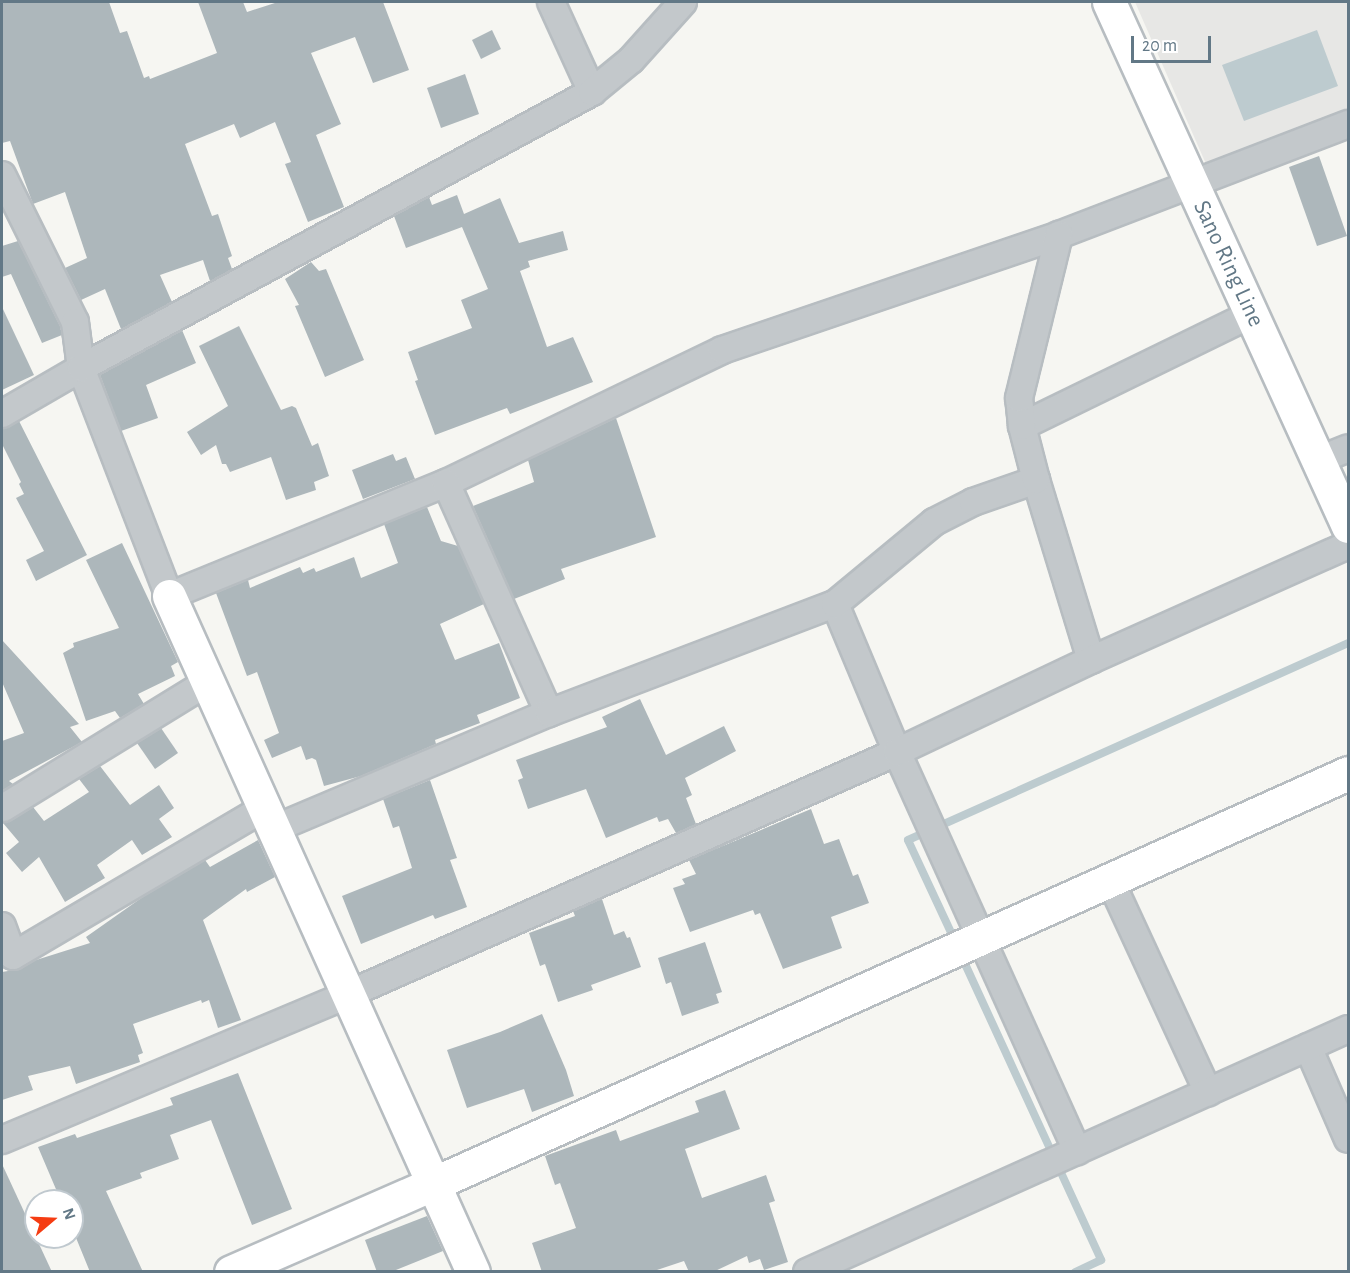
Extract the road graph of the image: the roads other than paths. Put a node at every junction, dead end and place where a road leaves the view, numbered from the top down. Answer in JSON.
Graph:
{"nodes":[{"id":1,"x":551,"y":2,"type":"edge"},
{"id":2,"x":684,"y":2,"type":"edge"},
{"id":3,"x":1109,"y":2,"type":"edge"},
{"id":4,"x":592,"y":92,"type":"junction"},
{"id":5,"x":1348,"y":124,"type":"edge"},
{"id":6,"x":2,"y":175,"type":"edge"},
{"id":7,"x":1192,"y":185,"type":"junction"},
{"id":8,"x":1059,"y":235,"type":"junction"},
{"id":9,"x":1252,"y":314,"type":"junction"},
{"id":10,"x":81,"y":368,"type":"junction"},
{"id":11,"x":2,"y":414,"type":"edge"},
{"id":12,"x":1022,"y":426,"type":"junction"},
{"id":13,"x":1334,"y":454,"type":"edge"},
{"id":14,"x":1036,"y":480,"type":"junction"},
{"id":15,"x":446,"y":483,"type":"junction"},
{"id":16,"x":1348,"y":526,"type":"edge"},
{"id":17,"x":1348,"y":545,"type":"edge"},
{"id":18,"x":170,"y":596,"type":"junction"},
{"id":19,"x":835,"y":603,"type":"junction"},
{"id":20,"x":1091,"y":660,"type":"junction"},
{"id":21,"x":208,"y":682,"type":"junction"},
{"id":22,"x":549,"y":713,"type":"junction"},
{"id":23,"x":897,"y":752,"type":"junction"},
{"id":24,"x":1348,"y":773,"type":"edge"},
{"id":25,"x":3,"y":808,"type":"edge"},
{"id":26,"x":269,"y":818,"type":"junction"},
{"id":27,"x":1110,"y":880,"type":"junction"},
{"id":28,"x":2,"y":926,"type":"edge"},
{"id":29,"x":980,"y":937,"type":"junction"},
{"id":30,"x":349,"y":994,"type":"junction"},
{"id":31,"x":1348,"y":1029,"type":"edge"},
{"id":32,"x":1308,"y":1047,"type":"junction"},
{"id":33,"x":1208,"y":1092,"type":"junction"},
{"id":34,"x":1348,"y":1139,"type":"edge"},
{"id":35,"x":2,"y":1140,"type":"edge"},
{"id":36,"x":1077,"y":1151,"type":"junction"},
{"id":37,"x":435,"y":1183,"type":"junction"},
{"id":38,"x":231,"y":1272,"type":"edge"},
{"id":39,"x":473,"y":1272,"type":"edge"},
{"id":40,"x":807,"y":1272,"type":"edge"}],
"edges":[{"from":1,"to":4,"type":"street"},
{"from":2,"to":4,"type":"street"},
{"from":3,"to":7,"type":"street","name":"Sano Ring Line"},
{"from":4,"to":10,"type":"street"},
{"from":5,"to":7,"type":"street"},
{"from":6,"to":10,"type":"street"},
{"from":7,"to":8,"type":"street"},
{"from":7,"to":9,"type":"street","name":"Sano Ring Line"},
{"from":8,"to":12,"type":"street"},
{"from":8,"to":15,"type":"street"},
{"from":9,"to":12,"type":"street"},
{"from":9,"to":13,"type":"street","name":"Sano Ring Line"},
{"from":10,"to":11,"type":"street"},
{"from":10,"to":18,"type":"street"},
{"from":12,"to":14,"type":"street"},
{"from":13,"to":16,"type":"street","name":"Sano Ring Line"},
{"from":14,"to":19,"type":"street"},
{"from":14,"to":20,"type":"street"},
{"from":15,"to":18,"type":"street"},
{"from":15,"to":22,"type":"street"},
{"from":17,"to":20,"type":"street"},
{"from":18,"to":21,"type":"street"},
{"from":19,"to":22,"type":"street"},
{"from":19,"to":23,"type":"street"},
{"from":20,"to":23,"type":"street"},
{"from":21,"to":25,"type":"street"},
{"from":21,"to":26,"type":"street"},
{"from":22,"to":26,"type":"street"},
{"from":23,"to":29,"type":"street"},
{"from":23,"to":30,"type":"street"},
{"from":24,"to":27,"type":"street"},
{"from":26,"to":28,"type":"street"},
{"from":26,"to":30,"type":"street"},
{"from":27,"to":29,"type":"street"},
{"from":27,"to":33,"type":"street"},
{"from":29,"to":36,"type":"street"},
{"from":29,"to":37,"type":"street"},
{"from":30,"to":35,"type":"street"},
{"from":30,"to":37,"type":"street"},
{"from":31,"to":32,"type":"street"},
{"from":32,"to":33,"type":"street"},
{"from":32,"to":34,"type":"street"},
{"from":33,"to":36,"type":"street"},
{"from":36,"to":40,"type":"street"},
{"from":37,"to":38,"type":"street"},
{"from":37,"to":39,"type":"street"}]}
